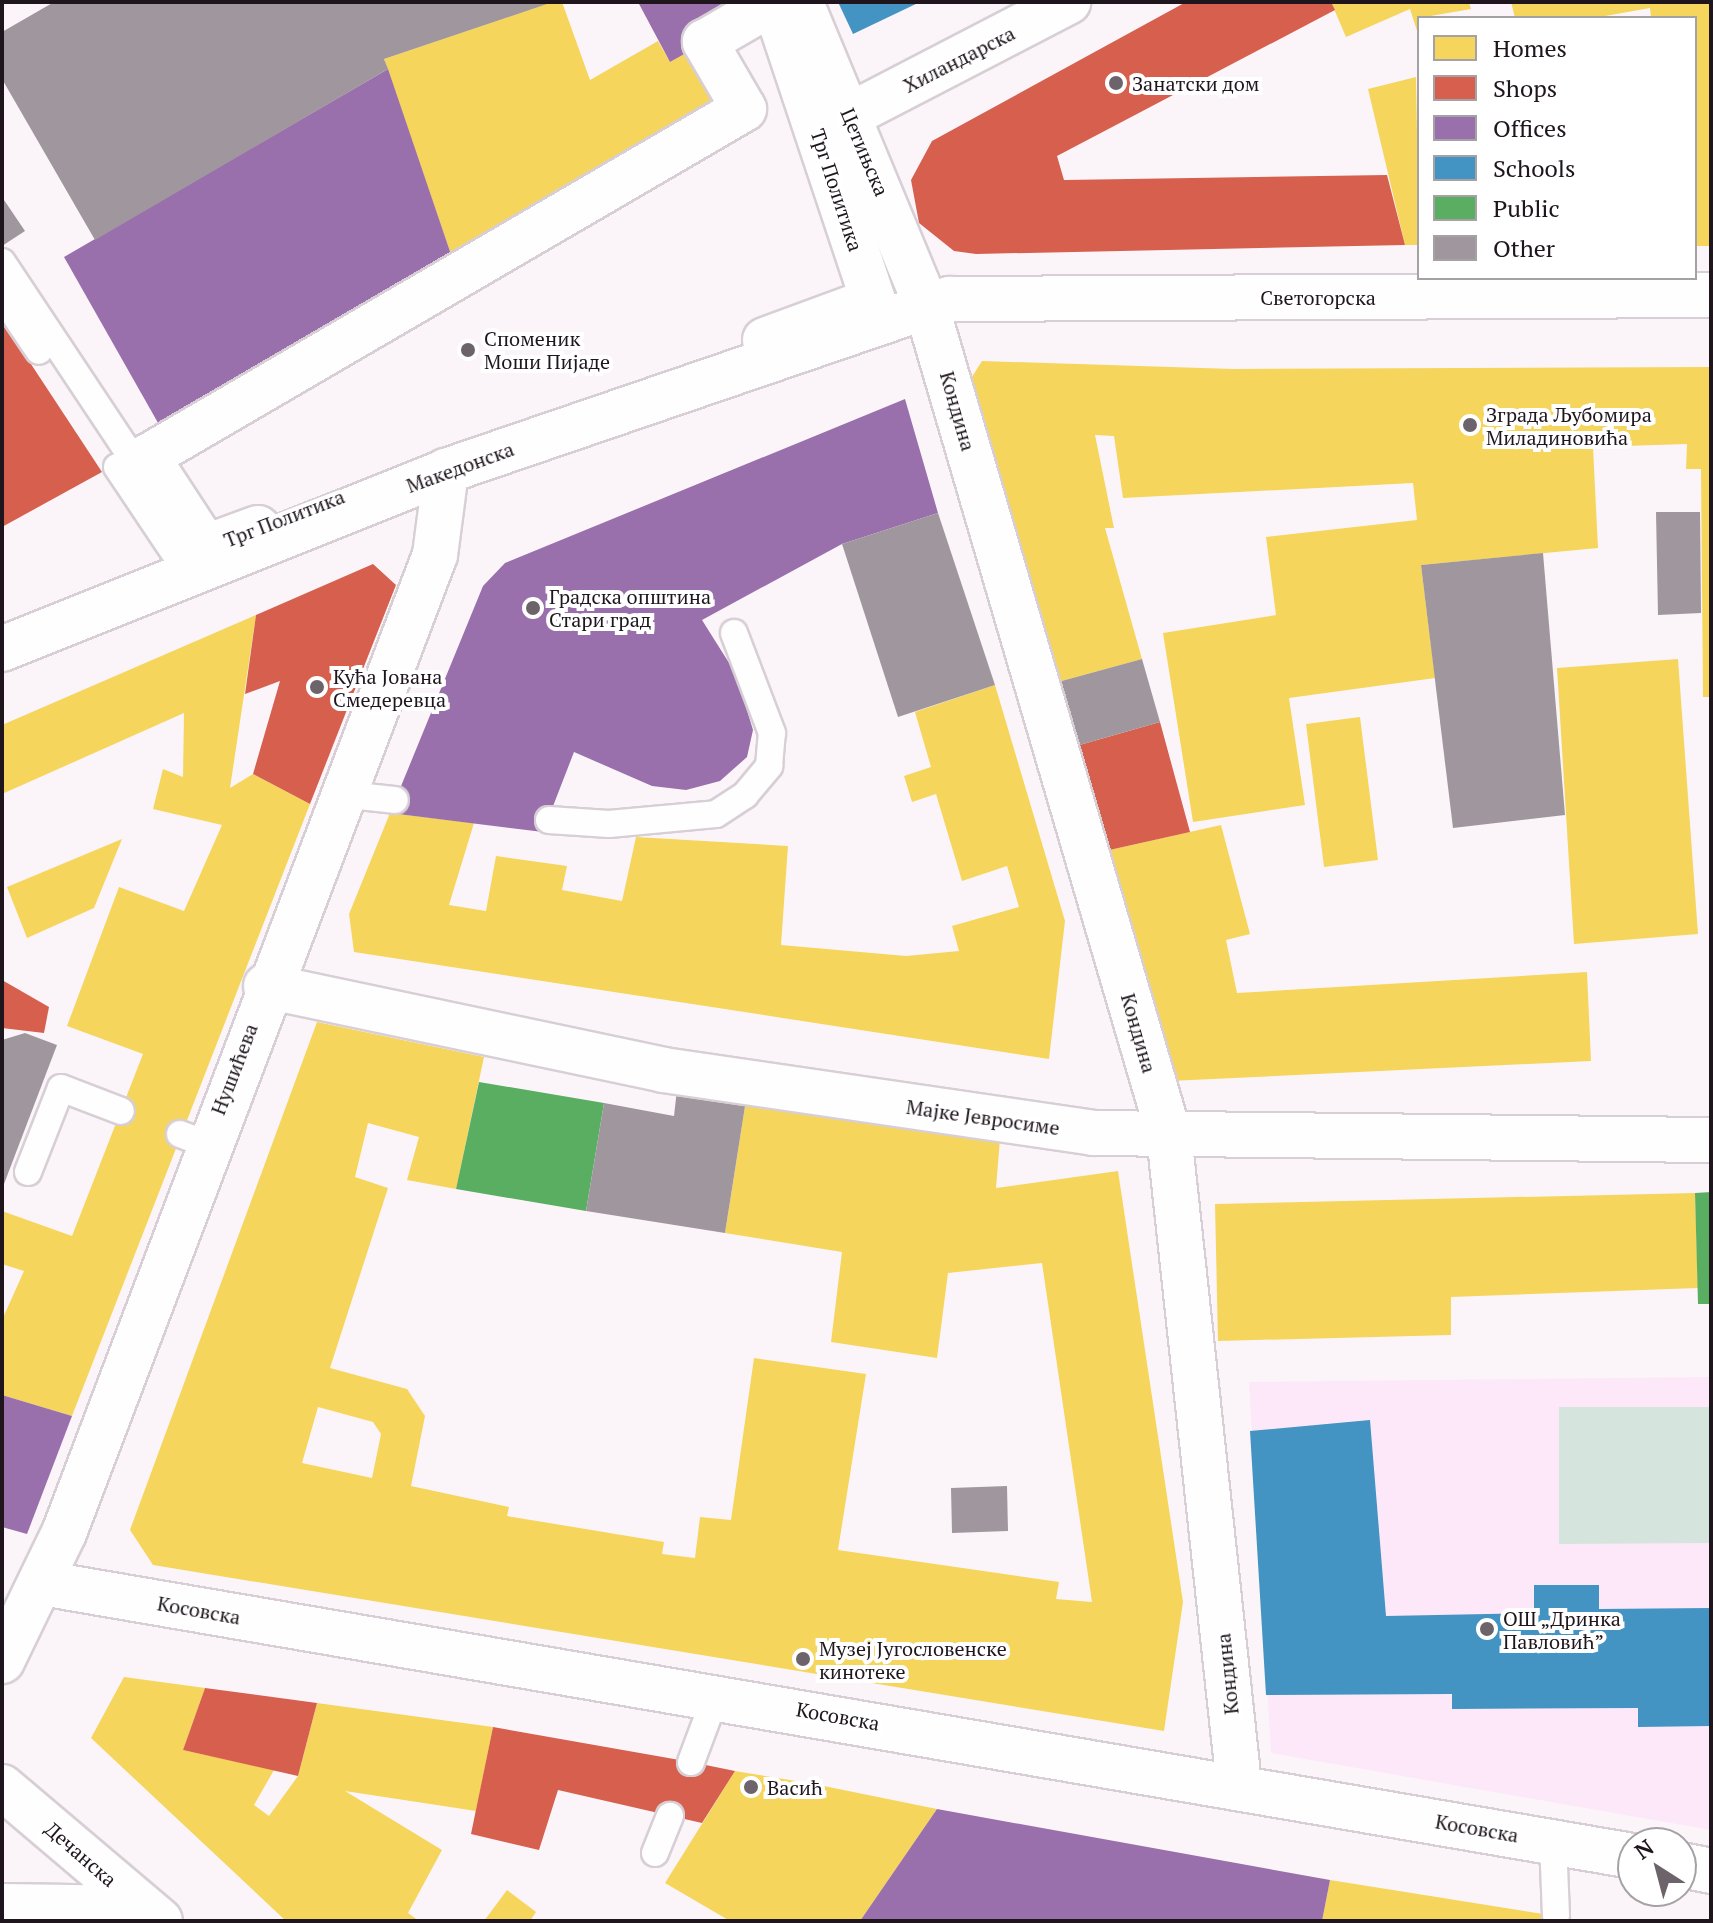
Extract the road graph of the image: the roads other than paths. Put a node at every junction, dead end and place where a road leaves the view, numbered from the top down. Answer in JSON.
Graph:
{"nodes":[{"id":1,"x":774,"y":2,"type":"edge"},
{"id":2,"x":800,"y":2,"type":"edge"},
{"id":3,"x":1068,"y":2,"type":"edge"},
{"id":4,"x":850,"y":115,"type":"junction"},
{"id":5,"x":2,"y":262,"type":"edge"},
{"id":6,"x":1711,"y":295,"type":"edge"},
{"id":7,"x":2,"y":296,"type":"edge"},
{"id":8,"x":926,"y":305,"type":"junction"},
{"id":9,"x":64,"y":372,"type":"junction"},
{"id":10,"x":446,"y":471,"type":"junction"},
{"id":11,"x":194,"y":567,"type":"junction"},
{"id":12,"x":734,"y":633,"type":"dead end"},
{"id":13,"x":2,"y":649,"type":"edge"},
{"id":14,"x":340,"y":794,"type":"junction"},
{"id":15,"x":395,"y":800,"type":"dead end"},
{"id":16,"x":549,"y":820,"type":"dead end"},
{"id":17,"x":266,"y":986,"type":"junction"},
{"id":18,"x":121,"y":1111,"type":"dead end"},
{"id":19,"x":1169,"y":1135,"type":"junction"},
{"id":20,"x":1711,"y":1140,"type":"edge"},
{"id":21,"x":28,"y":1172,"type":"dead end"},
{"id":22,"x":42,"y":1583,"type":"junction"},
{"id":23,"x":2,"y":1661,"type":"edge"},
{"id":24,"x":716,"y":1695,"type":"junction"},
{"id":25,"x":691,"y":1762,"type":"dead end"},
{"id":26,"x":1239,"y":1785,"type":"junction"},
{"id":27,"x":2,"y":1787,"type":"edge"},
{"id":28,"x":670,"y":1816,"type":"dead end"},
{"id":29,"x":1553,"y":1841,"type":"junction"},
{"id":30,"x":655,"y":1853,"type":"dead end"},
{"id":31,"x":1617,"y":1853,"type":"edge"},
{"id":32,"x":2,"y":1906,"type":"edge"},
{"id":33,"x":1556,"y":1916,"type":"dead end"},
{"id":34,"x":143,"y":1917,"type":"edge"}],
"edges":[{"from":1,"to":1,"type":"street","name":"Трг Политика"},
{"from":2,"to":4,"type":"street","name":"Цетињска"},
{"from":3,"to":4,"type":"street","name":"Хиландарска"},
{"from":4,"to":8,"type":"street","name":"Цетињска"},
{"from":5,"to":9,"type":"lane"},
{"from":6,"to":8,"type":"street","name":"Светогорска"},
{"from":7,"to":9,"type":"lane"},
{"from":8,"to":10,"type":"street","name":"Македонска"},
{"from":8,"to":19,"type":"street","name":"Кондина"},
{"from":9,"to":11,"type":"lane"},
{"from":10,"to":11,"type":"street","name":"Македонска"},
{"from":10,"to":14,"type":"street","name":"Нушићева"},
{"from":11,"to":13,"type":"street","name":"Македонска"},
{"from":12,"to":16,"type":"lane"},
{"from":14,"to":15,"type":"lane"},
{"from":14,"to":17,"type":"street","name":"Нушићева"},
{"from":17,"to":19,"type":"street","name":"Мајке Јевросиме"},
{"from":17,"to":22,"type":"street","name":"Нушићева"},
{"from":18,"to":21,"type":"lane"},
{"from":19,"to":20,"type":"street","name":"Мајке Јевросиме"},
{"from":19,"to":26,"type":"street","name":"Кондина"},
{"from":22,"to":23,"type":"street","name":"Нушићева"},
{"from":22,"to":24,"type":"street","name":"Косовска"},
{"from":24,"to":25,"type":"lane"},
{"from":24,"to":26,"type":"street","name":"Косовска"},
{"from":26,"to":29,"type":"street","name":"Косовска"},
{"from":27,"to":34,"type":"street","name":"Дечанска"},
{"from":28,"to":30,"type":"lane"},
{"from":29,"to":31,"type":"street","name":"Косовска"},
{"from":29,"to":33,"type":"lane"},
{"from":32,"to":34,"type":"street"}]}
